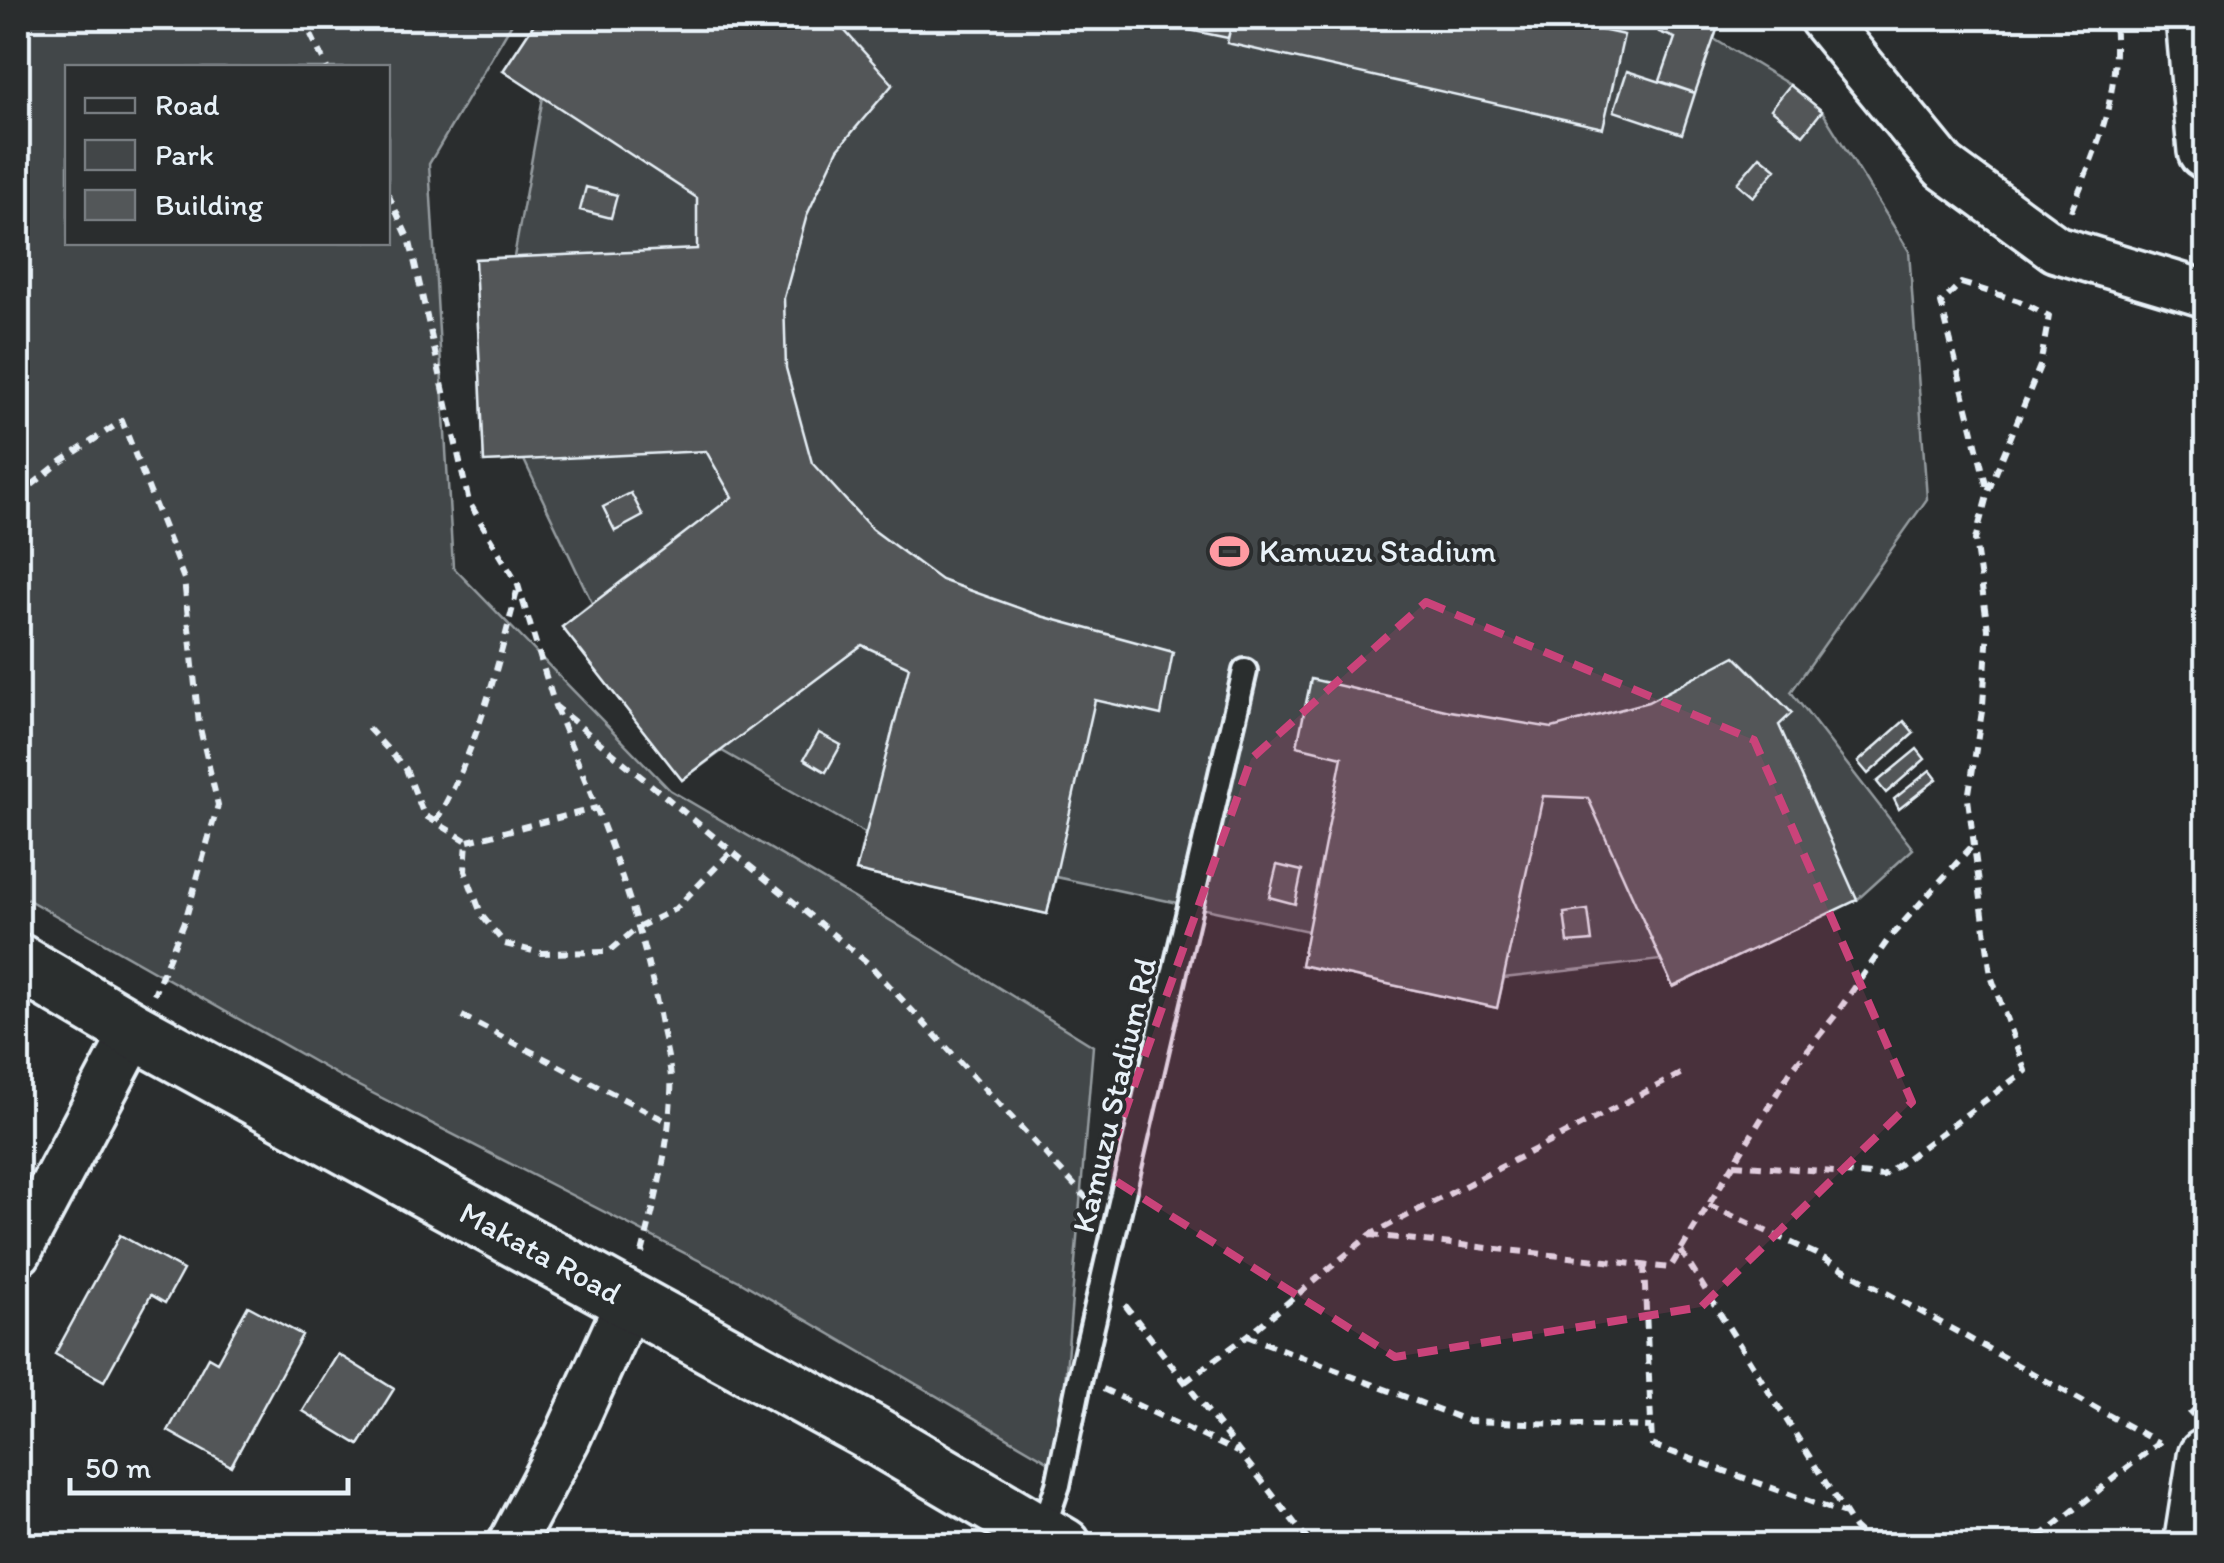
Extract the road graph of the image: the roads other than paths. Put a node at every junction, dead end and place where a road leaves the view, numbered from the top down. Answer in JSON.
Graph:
{"nodes":[{"id":1,"x":1822,"y":18,"type":"edge"},
{"id":2,"x":2194,"y":18,"type":"edge"},
{"id":3,"x":2206,"y":151,"type":"edge"},
{"id":4,"x":2206,"y":294,"type":"edge"},
{"id":5,"x":1245,"y":671,"type":"dead end"},
{"id":6,"x":18,"y":962,"type":"edge"},
{"id":7,"x":135,"y":1031,"type":"junction"},
{"id":8,"x":18,"y":1252,"type":"edge"},
{"id":9,"x":629,"y":1301,"type":"junction"},
{"id":10,"x":2180,"y":1438,"type":"edge"},
{"id":11,"x":1052,"y":1539,"type":"edge"},
{"id":12,"x":510,"y":1546,"type":"edge"},
{"id":13,"x":2192,"y":1546,"type":"edge"}],
"edges":[{"from":1,"to":4,"type":"street"},
{"from":2,"to":3,"type":"main road"},
{"from":5,"to":11,"type":"lane","name":"Kamuzu Stadium Rd"},
{"from":6,"to":7,"type":"main road","name":"Makata Road"},
{"from":7,"to":8,"type":"street"},
{"from":7,"to":9,"type":"main road","name":"Makata Road"},
{"from":9,"to":11,"type":"main road","name":"Makata Road"},
{"from":9,"to":12,"type":"street"},
{"from":10,"to":13,"type":"main road"}]}
